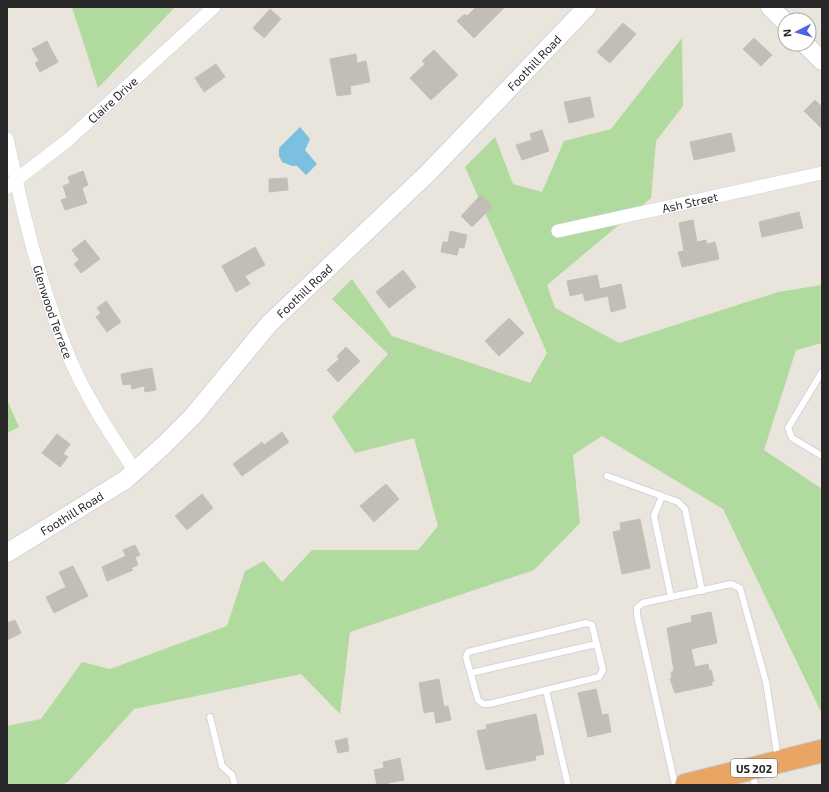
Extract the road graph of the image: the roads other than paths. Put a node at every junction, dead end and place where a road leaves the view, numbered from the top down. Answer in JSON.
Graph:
{"nodes":[{"id":1,"x":214,"y":7,"type":"edge"},
{"id":2,"x":587,"y":7,"type":"edge"},
{"id":3,"x":814,"y":52,"type":"edge"},
{"id":4,"x":822,"y":61,"type":"edge"},
{"id":5,"x":7,"y":139,"type":"edge"},
{"id":6,"x":822,"y":174,"type":"edge"},
{"id":7,"x":12,"y":184,"type":"edge"},
{"id":8,"x":558,"y":230,"type":"dead end"},
{"id":9,"x":822,"y":372,"type":"edge"},
{"id":10,"x":822,"y":456,"type":"edge"},
{"id":11,"x":135,"y":471,"type":"junction"},
{"id":12,"x":607,"y":476,"type":"dead end"},
{"id":13,"x":662,"y":496,"type":"junction"},
{"id":14,"x":7,"y":553,"type":"edge"},
{"id":15,"x":702,"y":591,"type":"junction"},
{"id":16,"x":671,"y":597,"type":"junction"},
{"id":17,"x":596,"y":644,"type":"junction"},
{"id":18,"x":471,"y":673,"type":"junction"},
{"id":19,"x":546,"y":690,"type":"junction"},
{"id":20,"x":210,"y":717,"type":"dead end"},
{"id":21,"x":822,"y":751,"type":"edge"},
{"id":22,"x":779,"y":762,"type":"junction"},
{"id":23,"x":753,"y":777,"type":"edge"},
{"id":24,"x":235,"y":785,"type":"edge"},
{"id":25,"x":568,"y":785,"type":"edge"},
{"id":26,"x":675,"y":785,"type":"edge"},
{"id":27,"x":686,"y":785,"type":"edge"}],
"edges":[{"from":1,"to":7,"type":"street","name":"Claire Drive"},
{"from":2,"to":11,"type":"street","name":"Foothill Road"},
{"from":3,"to":4,"type":"street"},
{"from":5,"to":7,"type":"street","name":"Glenwood Terrace"},
{"from":6,"to":8,"type":"street","name":"Ash Street"},
{"from":7,"to":11,"type":"street","name":"Glenwood Terrace"},
{"from":9,"to":10,"type":"lane"},
{"from":11,"to":14,"type":"street","name":"Foothill Road"},
{"from":12,"to":13,"type":"lane"},
{"from":13,"to":15,"type":"lane"},
{"from":13,"to":16,"type":"lane"},
{"from":15,"to":16,"type":"lane"},
{"from":15,"to":22,"type":"lane"},
{"from":16,"to":26,"type":"lane"},
{"from":17,"to":18,"type":"lane"},
{"from":17,"to":18,"type":"lane"},
{"from":17,"to":19,"type":"lane"},
{"from":18,"to":19,"type":"lane"},
{"from":19,"to":25,"type":"lane"},
{"from":20,"to":24,"type":"lane"},
{"from":21,"to":22,"type":"highway","number":"US 202"},
{"from":22,"to":23,"type":"highway","number":"US 202"},
{"from":23,"to":27,"type":"highway","number":"US 202"}]}
